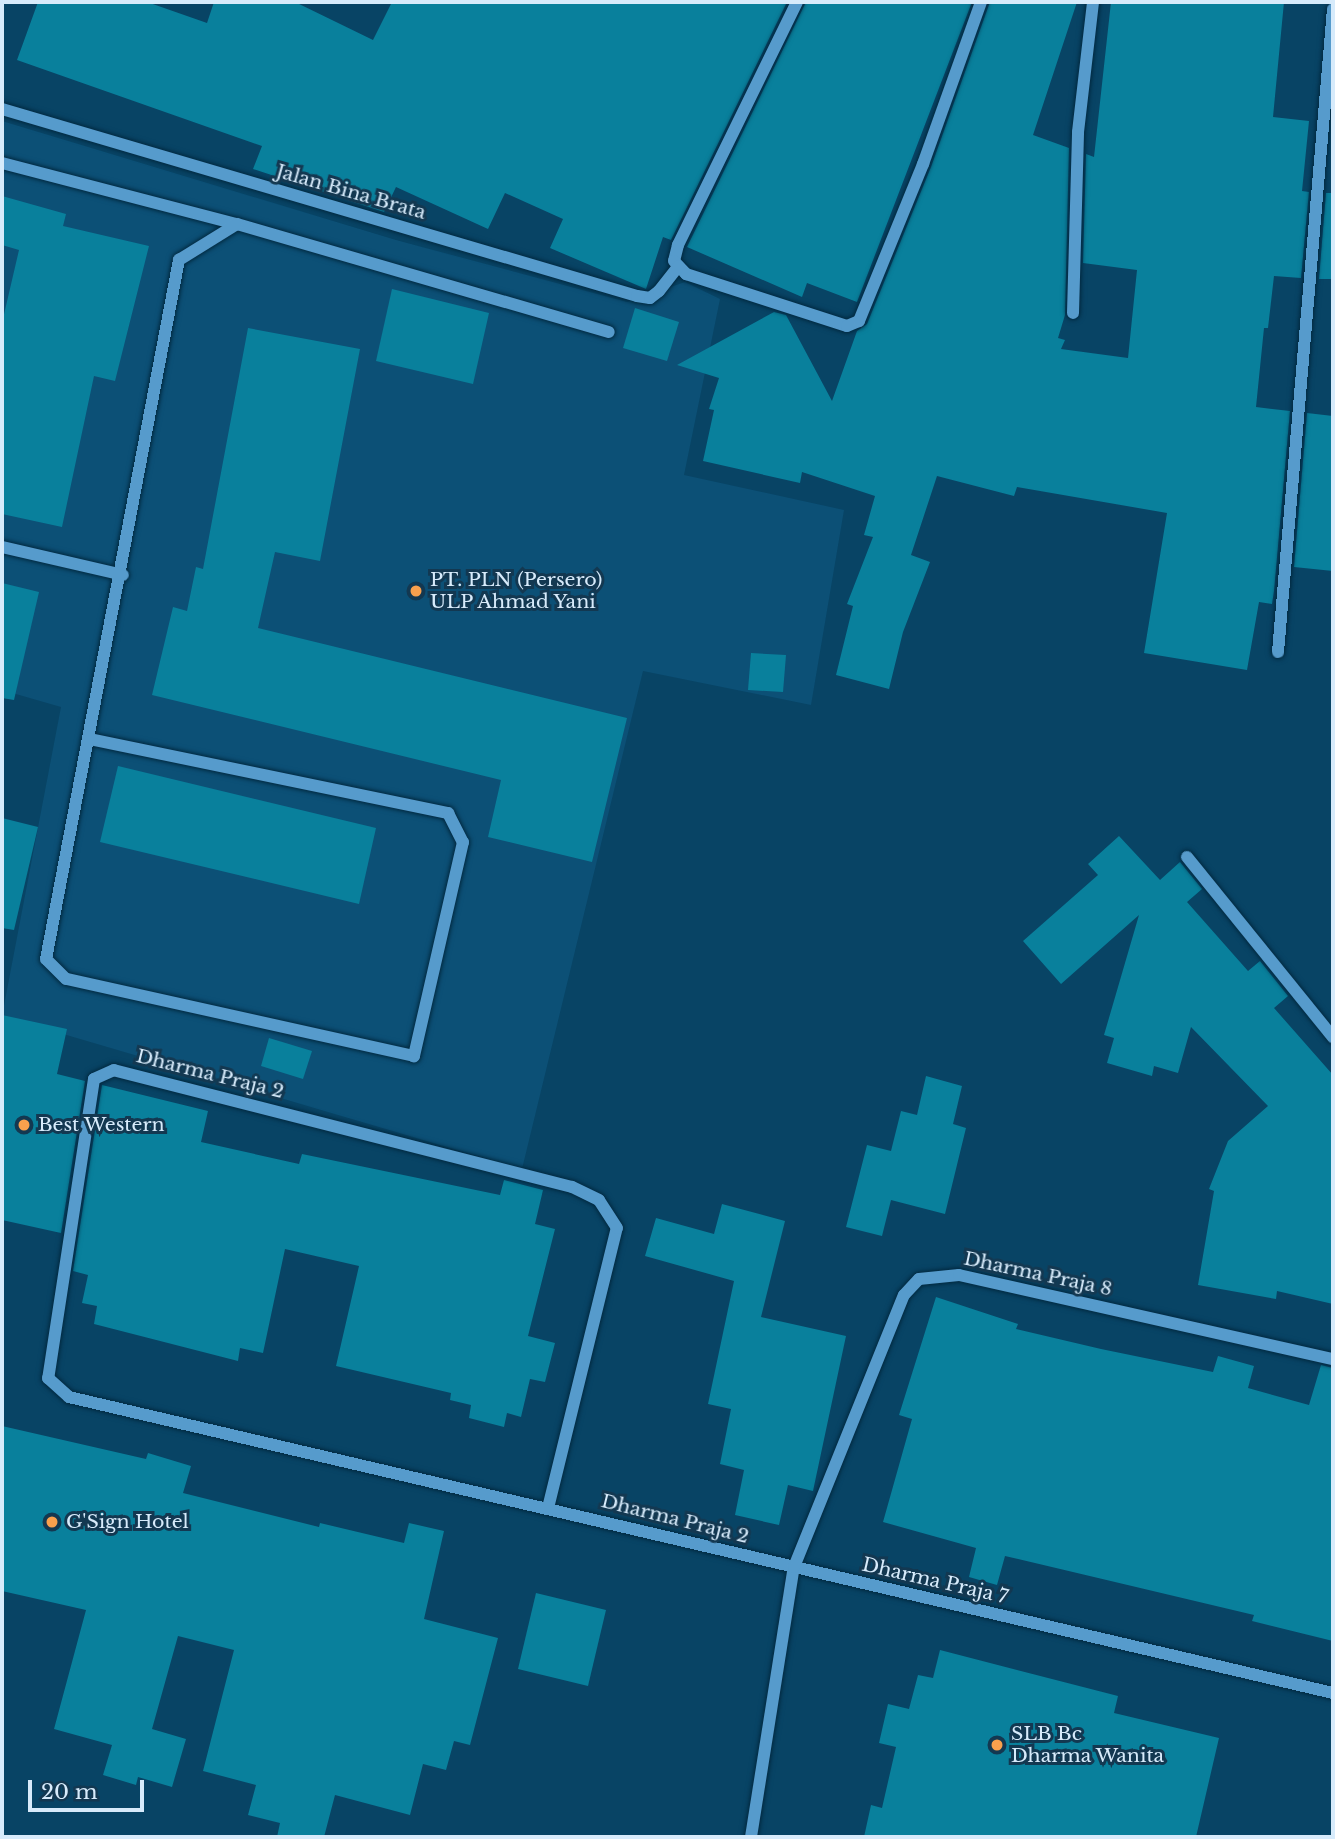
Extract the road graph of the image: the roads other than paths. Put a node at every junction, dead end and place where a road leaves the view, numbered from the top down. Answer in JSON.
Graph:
{"nodes":[{"id":1,"x":797,"y":2,"type":"edge"},
{"id":2,"x":981,"y":2,"type":"edge"},
{"id":3,"x":1093,"y":2,"type":"edge"},
{"id":4,"x":1333,"y":9,"type":"edge"},
{"id":5,"x":2,"y":109,"type":"edge"},
{"id":6,"x":2,"y":163,"type":"edge"},
{"id":7,"x":237,"y":224,"type":"junction"},
{"id":8,"x":678,"y":267,"type":"junction"},
{"id":9,"x":1073,"y":313,"type":"dead end"},
{"id":10,"x":609,"y":332,"type":"dead end"},
{"id":11,"x":2,"y":547,"type":"edge"},
{"id":12,"x":122,"y":575,"type":"junction"},
{"id":13,"x":1278,"y":652,"type":"dead end"},
{"id":14,"x":90,"y":739,"type":"junction"},
{"id":15,"x":1187,"y":857,"type":"dead end"},
{"id":16,"x":1333,"y":1037,"type":"edge"},
{"id":17,"x":1333,"y":1359,"type":"edge"},
{"id":18,"x":548,"y":1508,"type":"junction"},
{"id":19,"x":794,"y":1567,"type":"junction"},
{"id":20,"x":1333,"y":1693,"type":"edge"},
{"id":21,"x":751,"y":1837,"type":"edge"}],
"edges":[{"from":1,"to":8,"type":"street"},
{"from":2,"to":8,"type":"street"},
{"from":3,"to":9,"type":"street"},
{"from":4,"to":13,"type":"street"},
{"from":5,"to":8,"type":"street","name":"Jalan Bina Brata"},
{"from":6,"to":7,"type":"street"},
{"from":7,"to":10,"type":"street"},
{"from":7,"to":12,"type":"street"},
{"from":11,"to":12,"type":"street"},
{"from":12,"to":14,"type":"street"},
{"from":14,"to":14,"type":"street"},
{"from":15,"to":16,"type":"street"},
{"from":17,"to":19,"type":"street","name":"Dharma Praja 8"},
{"from":18,"to":18,"type":"street","name":"Dharma Praja 2"},
{"from":18,"to":19,"type":"street","name":"Dharma Praja 2"},
{"from":19,"to":20,"type":"street","name":"Dharma Praja 7"},
{"from":19,"to":21,"type":"street"}]}
